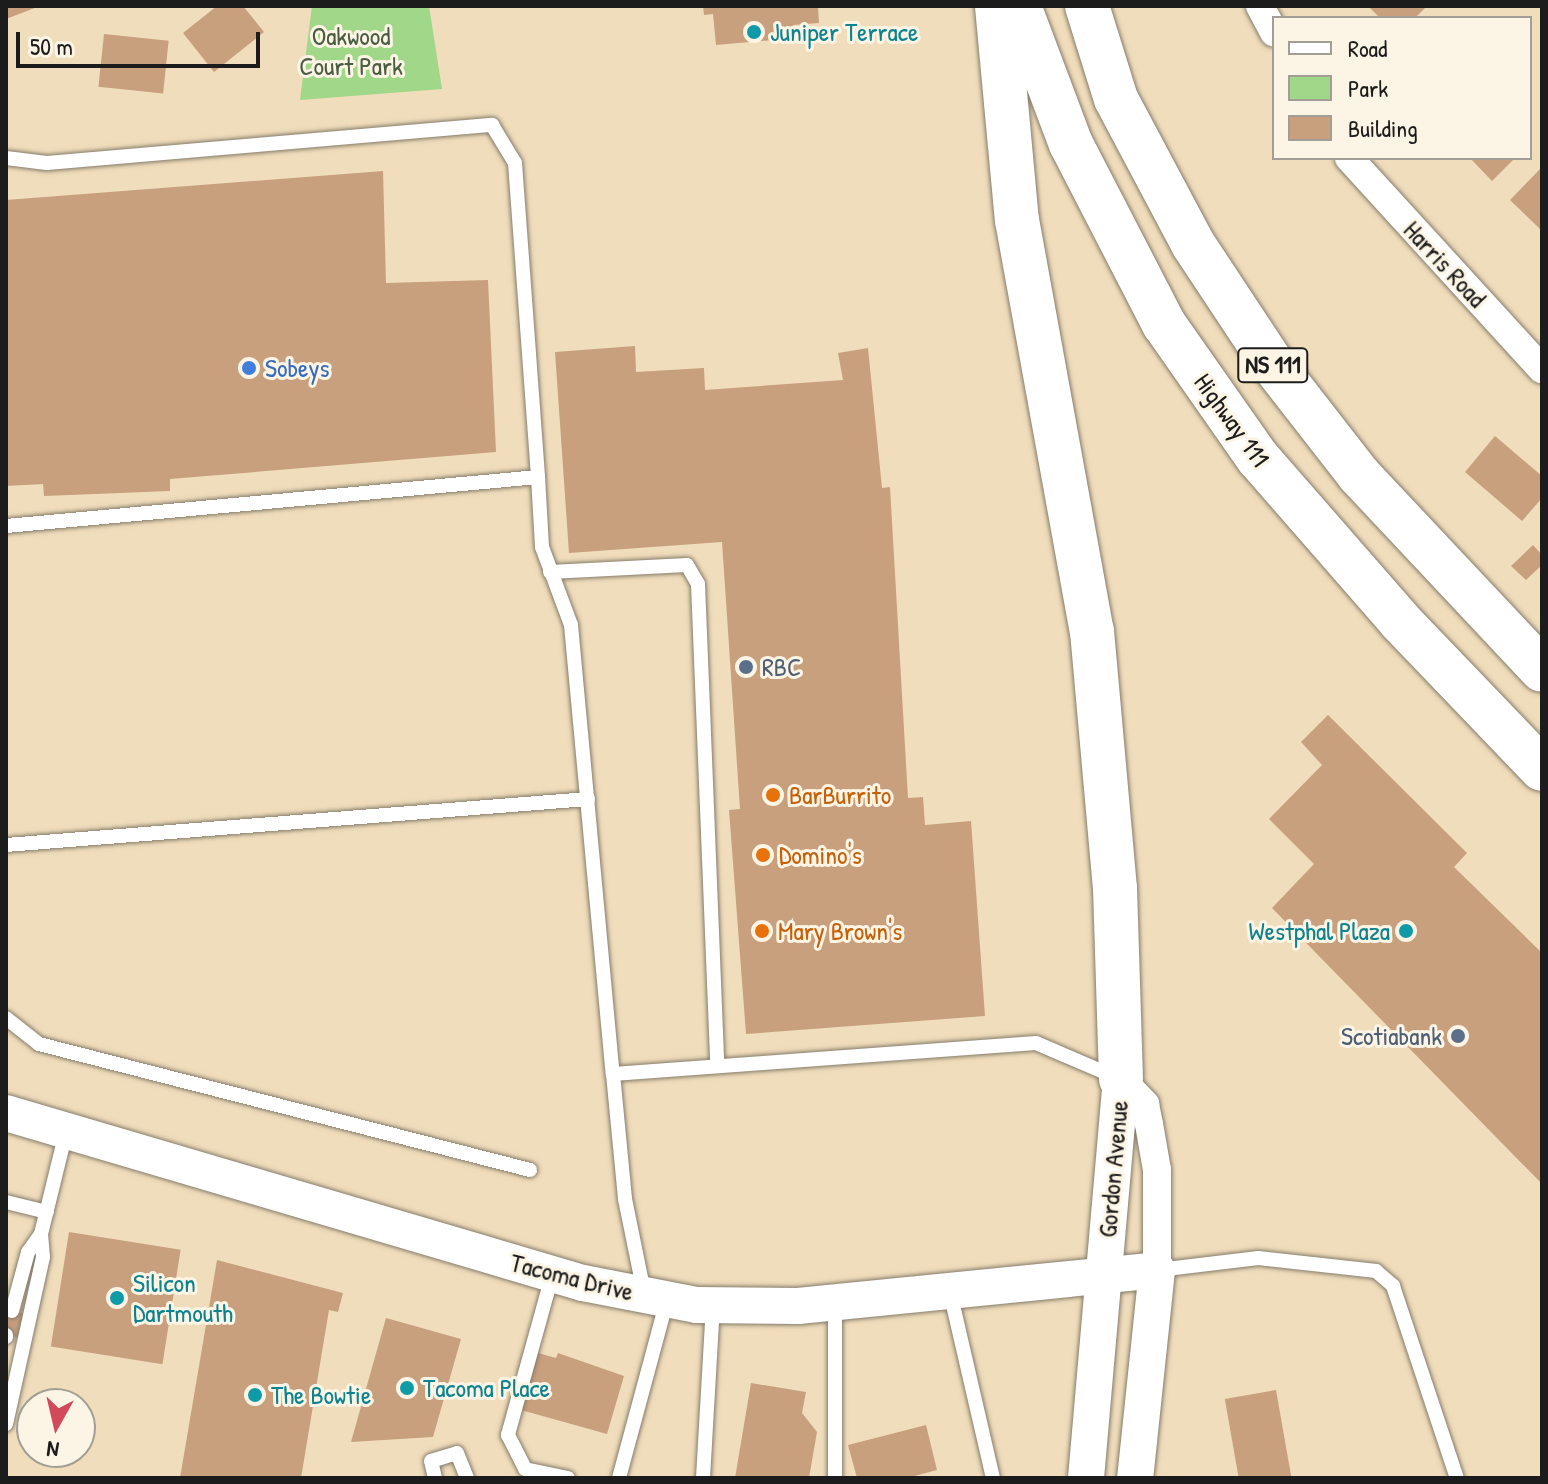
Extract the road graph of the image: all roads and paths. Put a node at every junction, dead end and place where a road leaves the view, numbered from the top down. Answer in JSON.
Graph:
{"nodes":[{"id":1,"x":997,"y":6,"type":"edge"},
{"id":2,"x":1019,"y":6,"type":"edge"},
{"id":3,"x":1087,"y":6,"type":"edge"},
{"id":4,"x":1260,"y":6,"type":"edge"},
{"id":5,"x":1272,"y":28,"type":"edge"},
{"id":6,"x":6,"y":158,"type":"edge"},
{"id":7,"x":1351,"y":160,"type":"edge"},
{"id":8,"x":1542,"y":369,"type":"edge"},
{"id":9,"x":538,"y":477,"type":"junction"},
{"id":10,"x":6,"y":526,"type":"edge"},
{"id":11,"x":550,"y":572,"type":"junction"},
{"id":12,"x":1542,"y":670,"type":"edge"},
{"id":13,"x":1542,"y":769,"type":"edge"},
{"id":14,"x":588,"y":799,"type":"junction"},
{"id":15,"x":6,"y":845,"type":"edge"},
{"id":16,"x":6,"y":1018,"type":"edge"},
{"id":17,"x":717,"y":1066,"type":"junction"},
{"id":18,"x":613,"y":1074,"type":"junction"},
{"id":19,"x":1121,"y":1079,"type":"junction"},
{"id":20,"x":6,"y":1113,"type":"edge"},
{"id":21,"x":66,"y":1131,"type":"junction"},
{"id":22,"x":530,"y":1170,"type":"dead end"},
{"id":23,"x":6,"y":1202,"type":"edge"},
{"id":24,"x":47,"y":1212,"type":"junction"},
{"id":25,"x":41,"y":1234,"type":"junction"},
{"id":26,"x":1157,"y":1270,"type":"junction"},
{"id":27,"x":1105,"y":1272,"type":"junction"},
{"id":28,"x":552,"y":1274,"type":"junction"},
{"id":29,"x":950,"y":1292,"type":"junction"},
{"id":30,"x":656,"y":1298,"type":"junction"},
{"id":31,"x":835,"y":1302,"type":"junction"},
{"id":32,"x":713,"y":1305,"type":"junction"},
{"id":33,"x":12,"y":1311,"type":"dead end"},
{"id":34,"x":6,"y":1424,"type":"edge"},
{"id":35,"x":527,"y":1474,"type":"edge"},
{"id":36,"x":435,"y":1478,"type":"edge"},
{"id":37,"x":467,"y":1478,"type":"edge"},
{"id":38,"x":568,"y":1478,"type":"edge"},
{"id":39,"x":619,"y":1478,"type":"edge"},
{"id":40,"x":703,"y":1478,"type":"edge"},
{"id":41,"x":835,"y":1478,"type":"edge"},
{"id":42,"x":993,"y":1478,"type":"edge"},
{"id":43,"x":1086,"y":1478,"type":"edge"},
{"id":44,"x":1135,"y":1478,"type":"edge"},
{"id":45,"x":1457,"y":1478,"type":"edge"}],
"edges":[{"from":1,"to":19,"type":"highway"},
{"from":2,"to":13,"type":"highway","name":"Highway 111","number":"NS 111"},
{"from":3,"to":12,"type":"highway","number":"NS 111"},
{"from":4,"to":5,"type":"street"},
{"from":6,"to":9,"type":"lane"},
{"from":7,"to":8,"type":"street","name":"Harris Road"},
{"from":9,"to":10,"type":"lane"},
{"from":9,"to":11,"type":"lane"},
{"from":11,"to":14,"type":"lane"},
{"from":11,"to":17,"type":"lane"},
{"from":14,"to":15,"type":"lane"},
{"from":14,"to":18,"type":"lane"},
{"from":16,"to":22,"type":"lane"},
{"from":17,"to":18,"type":"lane"},
{"from":17,"to":19,"type":"lane"},
{"from":18,"to":30,"type":"lane"},
{"from":19,"to":26,"type":"street","name":"Gordon Avenue"},
{"from":19,"to":27,"type":"street","name":"Gordon Avenue"},
{"from":20,"to":21,"type":"street","name":"Tacoma Drive"},
{"from":21,"to":24,"type":"lane"},
{"from":21,"to":28,"type":"street","name":"Tacoma Drive"},
{"from":23,"to":24,"type":"lane"},
{"from":24,"to":25,"type":"lane"},
{"from":25,"to":33,"type":"lane"},
{"from":25,"to":34,"type":"lane"},
{"from":26,"to":27,"type":"street","name":"Tacoma Drive"},
{"from":26,"to":44,"type":"street","name":"Gordon Avenue"},
{"from":26,"to":45,"type":"lane"},
{"from":27,"to":29,"type":"street","name":"Tacoma Drive"},
{"from":27,"to":43,"type":"street","name":"Gordon Avenue"},
{"from":28,"to":30,"type":"street","name":"Tacoma Drive"},
{"from":28,"to":35,"type":"lane"},
{"from":29,"to":31,"type":"street","name":"Tacoma Drive"},
{"from":29,"to":42,"type":"lane"},
{"from":30,"to":32,"type":"street","name":"Tacoma Drive"},
{"from":30,"to":39,"type":"lane"},
{"from":31,"to":32,"type":"street","name":"Tacoma Drive"},
{"from":31,"to":41,"type":"lane"},
{"from":32,"to":40,"type":"lane"},
{"from":35,"to":38,"type":"lane"},
{"from":36,"to":37,"type":"lane"}]}
